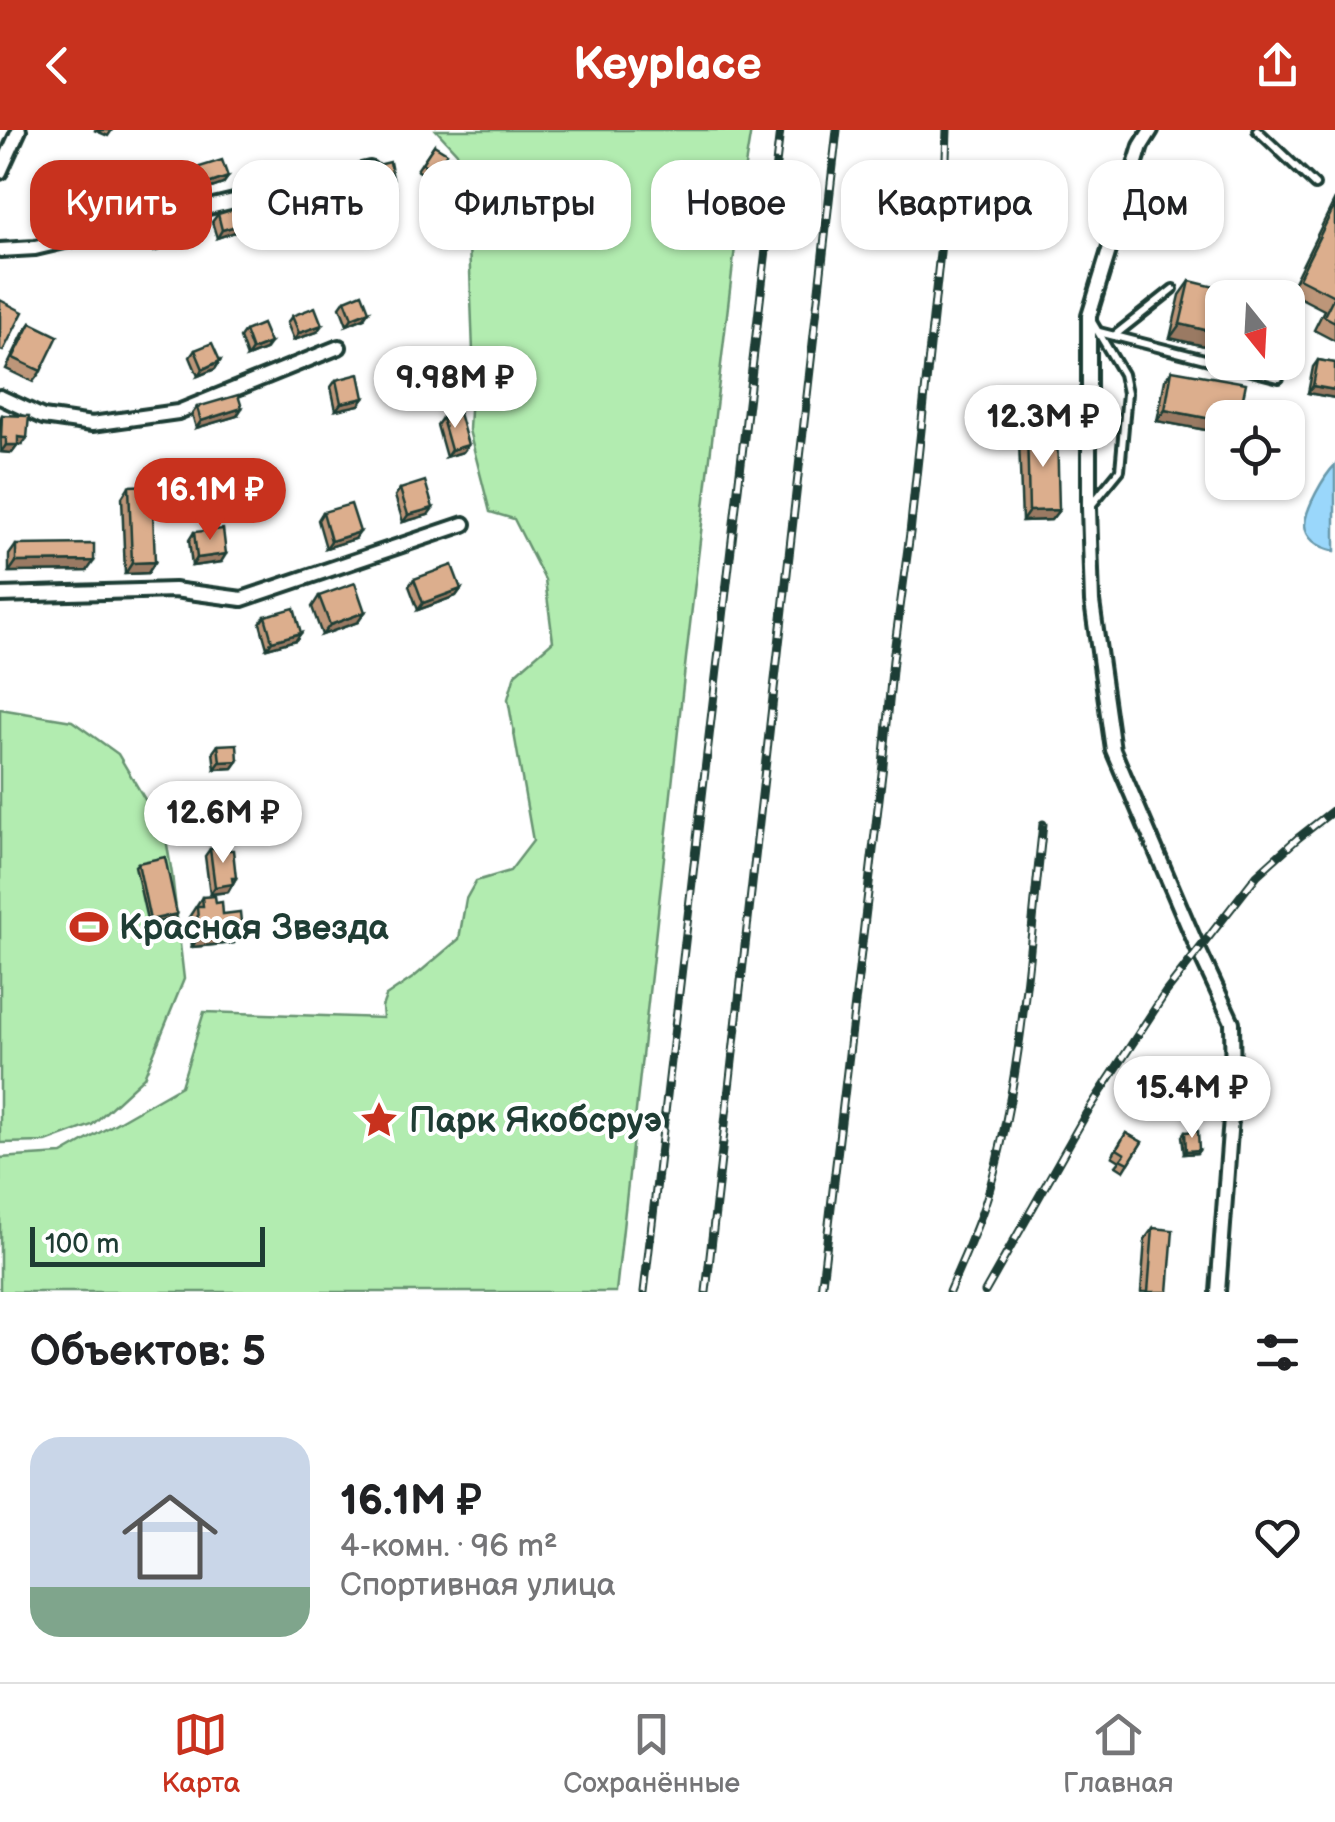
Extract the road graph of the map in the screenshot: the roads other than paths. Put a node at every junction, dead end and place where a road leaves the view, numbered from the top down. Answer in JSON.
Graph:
{"nodes":[{"id":1,"x":19,"y":130,"type":"edge"},
{"id":2,"x":1151,"y":130,"type":"edge"},
{"id":3,"x":1258,"y":130,"type":"edge"},
{"id":4,"x":0,"y":172,"type":"edge"},
{"id":5,"x":1315,"y":185,"type":"dead end"},
{"id":6,"x":232,"y":202,"type":"edge"},
{"id":7,"x":0,"y":250,"type":"edge"},
{"id":8,"x":1172,"y":289,"type":"dead end"},
{"id":9,"x":1089,"y":316,"type":"junction"},
{"id":10,"x":1098,"y":332,"type":"junction"},
{"id":11,"x":1114,"y":336,"type":"junction"},
{"id":12,"x":339,"y":346,"type":"dead end"},
{"id":13,"x":1205,"y":359,"type":"edge"},
{"id":14,"x":0,"y":396,"type":"edge"},
{"id":15,"x":1089,"y":508,"type":"junction"},
{"id":16,"x":464,"y":524,"type":"dead end"},
{"id":17,"x":0,"y":595,"type":"edge"},
{"id":18,"x":1218,"y":1292,"type":"edge"}],
"edges":[{"from":1,"to":4,"type":"street"},
{"from":2,"to":9,"type":"street"},
{"from":3,"to":5,"type":"lane"},
{"from":6,"to":7,"type":"street"},
{"from":8,"to":11,"type":"lane"},
{"from":9,"to":10,"type":"lane"},
{"from":9,"to":15,"type":"street"},
{"from":10,"to":11,"type":"lane"},
{"from":10,"to":15,"type":"lane"},
{"from":11,"to":13,"type":"lane"},
{"from":12,"to":14,"type":"street"},
{"from":15,"to":18,"type":"street"},
{"from":16,"to":17,"type":"street"}]}
